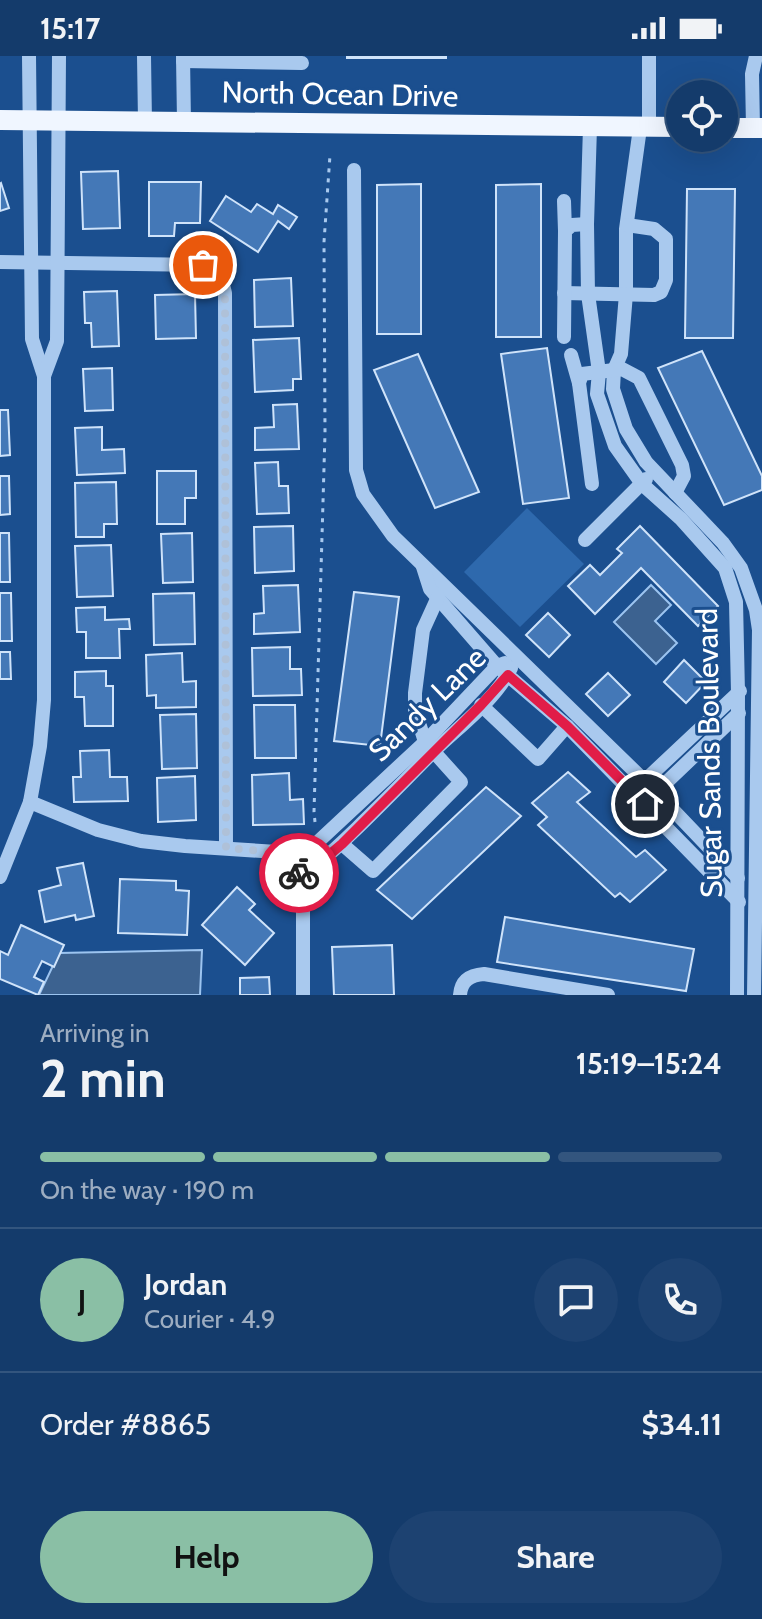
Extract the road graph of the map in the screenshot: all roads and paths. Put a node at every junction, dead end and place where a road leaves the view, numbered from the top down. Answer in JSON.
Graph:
{"nodes":[{"id":1,"x":29,"y":56,"type":"edge"},
{"id":2,"x":59,"y":56,"type":"edge"},
{"id":3,"x":144,"y":56,"type":"edge"},
{"id":4,"x":649,"y":56,"type":"edge"},
{"id":5,"x":756,"y":56,"type":"edge"},
{"id":6,"x":183,"y":58,"type":"edge"},
{"id":7,"x":302,"y":63,"type":"dead end"},
{"id":8,"x":0,"y":120,"type":"edge"},
{"id":9,"x":31,"y":121,"type":"junction"},
{"id":10,"x":58,"y":121,"type":"junction"},
{"id":11,"x":145,"y":122,"type":"junction"},
{"id":12,"x":184,"y":122,"type":"junction"},
{"id":13,"x":590,"y":127,"type":"junction"},
{"id":14,"x":666,"y":127,"type":"edge"},
{"id":15,"x":644,"y":128,"type":"junction"},
{"id":16,"x":757,"y":128,"type":"edge"},
{"id":17,"x":330,"y":155,"type":"dead end"},
{"id":18,"x":354,"y":170,"type":"dead end"},
{"id":19,"x":564,"y":201,"type":"dead end"},
{"id":20,"x":587,"y":224,"type":"junction"},
{"id":21,"x":627,"y":225,"type":"junction"},
{"id":22,"x":565,"y":231,"type":"junction"},
{"id":23,"x":0,"y":262,"type":"edge"},
{"id":24,"x":31,"y":263,"type":"junction"},
{"id":25,"x":57,"y":263,"type":"junction"},
{"id":26,"x":564,"y":293,"type":"junction"},
{"id":27,"x":588,"y":294,"type":"junction"},
{"id":28,"x":626,"y":294,"type":"junction"},
{"id":29,"x":564,"y":337,"type":"dead end"},
{"id":30,"x":571,"y":355,"type":"dead end"},
{"id":31,"x":614,"y":370,"type":"junction"},
{"id":32,"x":599,"y":372,"type":"junction"},
{"id":33,"x":44,"y":376,"type":"junction"},
{"id":34,"x":579,"y":383,"type":"junction"},
{"id":35,"x":615,"y":446,"type":"junction"},
{"id":36,"x":588,"y":456,"type":"junction"},
{"id":37,"x":655,"y":471,"type":"junction"},
{"id":38,"x":592,"y":484,"type":"dead end"},
{"id":39,"x":642,"y":484,"type":"junction"},
{"id":40,"x":675,"y":493,"type":"junction"},
{"id":41,"x":585,"y":540,"type":"dead end"},
{"id":42,"x":422,"y":563,"type":"junction"},
{"id":43,"x":438,"y":597,"type":"junction"},
{"id":44,"x":516,"y":658,"type":"junction"},
{"id":45,"x":503,"y":670,"type":"junction"},
{"id":46,"x":757,"y":675,"type":"junction"},
{"id":47,"x":738,"y":693,"type":"junction"},
{"id":48,"x":759,"y":697,"type":"edge"},
{"id":49,"x":481,"y":705,"type":"junction"},
{"id":50,"x":738,"y":715,"type":"junction"},
{"id":51,"x":567,"y":726,"type":"junction"},
{"id":52,"x":430,"y":747,"type":"junction"},
{"id":53,"x":645,"y":781,"type":"junction"},
{"id":54,"x":633,"y":792,"type":"junction"},
{"id":55,"x":656,"y":792,"type":"junction"},
{"id":56,"x":30,"y":802,"type":"junction"},
{"id":57,"x":645,"y":804,"type":"junction"},
{"id":58,"x":320,"y":842,"type":"junction"},
{"id":59,"x":342,"y":844,"type":"junction"},
{"id":60,"x":226,"y":848,"type":"junction"},
{"id":61,"x":298,"y":872,"type":"junction"},
{"id":62,"x":0,"y":877,"type":"edge"},
{"id":63,"x":736,"y":877,"type":"junction"},
{"id":64,"x":755,"y":896,"type":"junction"},
{"id":65,"x":736,"y":899,"type":"junction"},
{"id":66,"x":754,"y":917,"type":"junction"},
{"id":67,"x":303,"y":995,"type":"edge"},
{"id":68,"x":460,"y":995,"type":"edge"},
{"id":69,"x":608,"y":995,"type":"edge"},
{"id":70,"x":737,"y":995,"type":"edge"},
{"id":71,"x":754,"y":995,"type":"edge"}],
"edges":[{"from":1,"to":9,"type":"street"},
{"from":2,"to":10,"type":"street"},
{"from":3,"to":11,"type":"street"},
{"from":4,"to":15,"type":"street","name":"Sugar Sands Boulevard"},
{"from":5,"to":16,"type":"street"},
{"from":6,"to":7,"type":"street"},
{"from":6,"to":12,"type":"street"},
{"from":8,"to":9,"type":"main road","name":"North Ocean Drive"},
{"from":9,"to":10,"type":"main road","name":"North Ocean Drive"},
{"from":9,"to":24,"type":"street"},
{"from":10,"to":11,"type":"main road","name":"North Ocean Drive"},
{"from":10,"to":25,"type":"street"},
{"from":11,"to":12,"type":"main road","name":"North Ocean Drive"},
{"from":12,"to":13,"type":"main road","name":"North Ocean Drive"},
{"from":13,"to":15,"type":"main road","name":"North Ocean Drive"},
{"from":13,"to":20,"type":"street","name":"Sugar Sands Boulevard"},
{"from":14,"to":15,"type":"main road","name":"North Ocean Drive"},
{"from":15,"to":21,"type":"street","name":"Sugar Sands Boulevard"},
{"from":17,"to":58,"type":"path"},
{"from":18,"to":42,"type":"street"},
{"from":19,"to":22,"type":"street"},
{"from":20,"to":22,"type":"street"},
{"from":20,"to":27,"type":"street","name":"Sugar Sands Boulevard"},
{"from":21,"to":28,"type":"street","name":"Sugar Sands Boulevard"},
{"from":21,"to":28,"type":"street"},
{"from":22,"to":26,"type":"street"},
{"from":23,"to":24,"type":"street"},
{"from":24,"to":25,"type":"street"},
{"from":24,"to":33,"type":"street"},
{"from":25,"to":33,"type":"street"},
{"from":25,"to":60,"type":"street"},
{"from":26,"to":27,"type":"street"},
{"from":26,"to":29,"type":"street"},
{"from":27,"to":28,"type":"street"},
{"from":27,"to":32,"type":"street","name":"Sugar Sands Boulevard"},
{"from":28,"to":31,"type":"street","name":"Sugar Sands Boulevard"},
{"from":30,"to":34,"type":"street"},
{"from":31,"to":32,"type":"street"},
{"from":31,"to":37,"type":"street","name":"Sugar Sands Boulevard"},
{"from":31,"to":40,"type":"street"},
{"from":32,"to":34,"type":"street"},
{"from":32,"to":35,"type":"street","name":"Sugar Sands Boulevard"},
{"from":33,"to":56,"type":"street"},
{"from":34,"to":36,"type":"street"},
{"from":35,"to":36,"type":"street"},
{"from":35,"to":39,"type":"street","name":"Sugar Sands Boulevard"},
{"from":36,"to":38,"type":"street"},
{"from":37,"to":39,"type":"street"},
{"from":37,"to":40,"type":"street","name":"Sugar Sands Boulevard"},
{"from":39,"to":41,"type":"street"},
{"from":39,"to":47,"type":"street","name":"Sugar Sands Boulevard"},
{"from":40,"to":46,"type":"street","name":"Sugar Sands Boulevard"},
{"from":42,"to":43,"type":"street"},
{"from":42,"to":44,"type":"street"},
{"from":43,"to":45,"type":"street"},
{"from":43,"to":52,"type":"street"},
{"from":44,"to":45,"type":"street","name":"Sandy Lane"},
{"from":44,"to":53,"type":"street"},
{"from":45,"to":49,"type":"street","name":"Sandy Lane"},
{"from":45,"to":51,"type":"street"},
{"from":45,"to":52,"type":"street","name":"Sandy Lane"},
{"from":46,"to":47,"type":"street"},
{"from":46,"to":48,"type":"street","name":"Sugar Sands Boulevard"},
{"from":47,"to":50,"type":"street","name":"Sugar Sands Boulevard"},
{"from":47,"to":53,"type":"street"},
{"from":48,"to":50,"type":"street"},
{"from":48,"to":64,"type":"street","name":"Sugar Sands Boulevard"},
{"from":49,"to":51,"type":"street"},
{"from":49,"to":52,"type":"street","name":"Sandy Lane"},
{"from":50,"to":55,"type":"street"},
{"from":50,"to":63,"type":"street","name":"Sugar Sands Boulevard"},
{"from":51,"to":54,"type":"street"},
{"from":52,"to":58,"type":"street","name":"Sandy Lane"},
{"from":52,"to":59,"type":"street","name":"Sandy Lane"},
{"from":52,"to":59,"type":"street"},
{"from":53,"to":54,"type":"street"},
{"from":53,"to":55,"type":"street"},
{"from":54,"to":57,"type":"street"},
{"from":55,"to":57,"type":"street"},
{"from":55,"to":63,"type":"street"},
{"from":56,"to":60,"type":"street"},
{"from":56,"to":62,"type":"street"},
{"from":57,"to":65,"type":"street"},
{"from":58,"to":61,"type":"street","name":"Sandy Lane"},
{"from":59,"to":61,"type":"street","name":"Sandy Lane"},
{"from":60,"to":61,"type":"street"},
{"from":61,"to":67,"type":"street"},
{"from":63,"to":64,"type":"street"},
{"from":63,"to":65,"type":"street","name":"Sugar Sands Boulevard"},
{"from":64,"to":66,"type":"street","name":"Sugar Sands Boulevard"},
{"from":65,"to":66,"type":"street"},
{"from":65,"to":70,"type":"street","name":"Sugar Sands Boulevard"},
{"from":66,"to":71,"type":"street","name":"Sugar Sands Boulevard"},
{"from":68,"to":69,"type":"street"}]}
